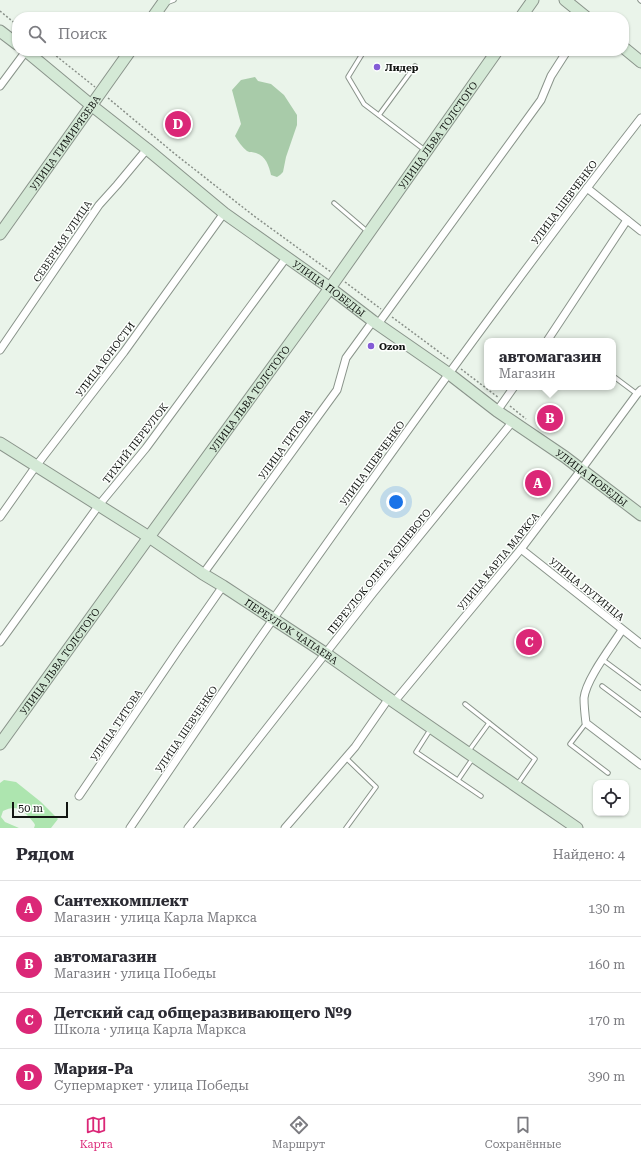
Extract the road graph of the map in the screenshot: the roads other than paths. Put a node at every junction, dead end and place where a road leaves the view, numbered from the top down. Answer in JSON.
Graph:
{"nodes":[{"id":1,"x":174,"y":0,"type":"edge"},
{"id":2,"x":533,"y":0,"type":"edge"},
{"id":3,"x":565,"y":0,"type":"edge"},
{"id":4,"x":164,"y":3,"type":"edge"},
{"id":5,"x":158,"y":12,"type":"edge"},
{"id":6,"x":525,"y":12,"type":"edge"},
{"id":7,"x":580,"y":12,"type":"edge"},
{"id":8,"x":0,"y":31,"type":"edge"},
{"id":9,"x":12,"y":40,"type":"edge"},
{"id":10,"x":629,"y":52,"type":"edge"},
{"id":11,"x":22,"y":56,"type":"edge"},
{"id":12,"x":32,"y":56,"type":"edge"},
{"id":13,"x":126,"y":56,"type":"edge"},
{"id":14,"x":361,"y":56,"type":"edge"},
{"id":15,"x":494,"y":56,"type":"edge"},
{"id":16,"x":564,"y":56,"type":"edge"},
{"id":17,"x":641,"y":62,"type":"edge"},
{"id":18,"x":415,"y":66,"type":"dead end"},
{"id":19,"x":0,"y":86,"type":"edge"},
{"id":20,"x":91,"y":105,"type":"junction"},
{"id":21,"x":379,"y":115,"type":"junction"},
{"id":22,"x":641,"y":118,"type":"edge"},
{"id":23,"x":147,"y":149,"type":"junction"},
{"id":24,"x":427,"y":151,"type":"junction"},
{"id":25,"x":587,"y":188,"type":"junction"},
{"id":26,"x":334,"y":203,"type":"dead end"},
{"id":27,"x":224,"y":213,"type":"junction"},
{"id":28,"x":627,"y":220,"type":"junction"},
{"id":29,"x":641,"y":231,"type":"edge"},
{"id":30,"x":369,"y":233,"type":"junction"},
{"id":31,"x":0,"y":234,"type":"edge"},
{"id":32,"x":286,"y":258,"type":"junction"},
{"id":33,"x":330,"y":288,"type":"junction"},
{"id":34,"x":376,"y":322,"type":"junction"},
{"id":35,"x":548,"y":338,"type":"edge"},
{"id":36,"x":0,"y":350,"type":"edge"},
{"id":37,"x":448,"y":373,"type":"junction"},
{"id":38,"x":616,"y":378,"type":"edge"},
{"id":39,"x":512,"y":390,"type":"edge"},
{"id":40,"x":639,"y":392,"type":"edge"},
{"id":41,"x":497,"y":411,"type":"junction"},
{"id":42,"x":513,"y":422,"type":"junction"},
{"id":43,"x":0,"y":443,"type":"edge"},
{"id":44,"x":36,"y":466,"type":"junction"},
{"id":45,"x":581,"y":470,"type":"junction"},
{"id":46,"x":99,"y":505,"type":"junction"},
{"id":47,"x":641,"y":515,"type":"edge"},
{"id":48,"x":0,"y":517,"type":"edge"},
{"id":49,"x":149,"y":537,"type":"junction"},
{"id":50,"x":521,"y":549,"type":"junction"},
{"id":51,"x":203,"y":574,"type":"junction"},
{"id":52,"x":223,"y":586,"type":"junction"},
{"id":53,"x":273,"y":619,"type":"junction"},
{"id":54,"x":622,"y":630,"type":"junction"},
{"id":55,"x":0,"y":642,"type":"edge"},
{"id":56,"x":641,"y":644,"type":"edge"},
{"id":57,"x":325,"y":653,"type":"junction"},
{"id":58,"x":603,"y":660,"type":"junction"},
{"id":59,"x":602,"y":686,"type":"dead end"},
{"id":60,"x":641,"y":688,"type":"edge"},
{"id":61,"x":392,"y":700,"type":"junction"},
{"id":62,"x":465,"y":704,"type":"dead end"},
{"id":63,"x":641,"y":715,"type":"edge"},
{"id":64,"x":489,"y":723,"type":"junction"},
{"id":65,"x":586,"y":723,"type":"junction"},
{"id":66,"x":432,"y":728,"type":"junction"},
{"id":67,"x":0,"y":744,"type":"edge"},
{"id":68,"x":471,"y":755,"type":"junction"},
{"id":69,"x":345,"y":758,"type":"junction"},
{"id":70,"x":641,"y":765,"type":"edge"},
{"id":71,"x":608,"y":773,"type":"dead end"},
{"id":72,"x":458,"y":780,"type":"junction"},
{"id":73,"x":516,"y":786,"type":"junction"},
{"id":74,"x":79,"y":796,"type":"dead end"},
{"id":75,"x":481,"y":796,"type":"dead end"},
{"id":76,"x":130,"y":828,"type":"edge"},
{"id":77,"x":188,"y":828,"type":"edge"},
{"id":78,"x":285,"y":828,"type":"edge"},
{"id":79,"x":346,"y":828,"type":"edge"},
{"id":80,"x":577,"y":828,"type":"edge"}],
"edges":[{"from":1,"to":4,"type":"lane"},
{"from":2,"to":6,"type":"street"},
{"from":3,"to":7,"type":"street"},
{"from":4,"to":5,"type":"street"},
{"from":8,"to":9,"type":"street"},
{"from":10,"to":17,"type":"street"},
{"from":11,"to":19,"type":"street"},
{"from":12,"to":20,"type":"street","name":"УЛИЦА ПОБЕДЫ"},
{"from":13,"to":20,"type":"street","name":"УЛИЦА ТИМИРЯЗЕВА"},
{"from":14,"to":21,"type":"lane"},
{"from":15,"to":24,"type":"street","name":"УЛИЦА ЛЬВА ТОЛСТОГО"},
{"from":16,"to":34,"type":"street","name":"УЛИЦА ТИТОВА"},
{"from":18,"to":21,"type":"lane"},
{"from":20,"to":23,"type":"street","name":"УЛИЦА ПОБЕДЫ"},
{"from":20,"to":31,"type":"street","name":"УЛИЦА ТИМИРЯЗЕВА"},
{"from":21,"to":24,"type":"lane"},
{"from":22,"to":25,"type":"street","name":"УЛИЦА ШЕВЧЕНКО"},
{"from":23,"to":27,"type":"street","name":"УЛИЦА ПОБЕДЫ"},
{"from":23,"to":36,"type":"street","name":"СЕВЕРНАЯ УЛИЦА"},
{"from":24,"to":30,"type":"street","name":"УЛИЦА ЛЬВА ТОЛСТОГО"},
{"from":25,"to":28,"type":"street"},
{"from":25,"to":37,"type":"street","name":"УЛИЦА ШЕВЧЕНКО"},
{"from":26,"to":30,"type":"lane"},
{"from":27,"to":32,"type":"street","name":"УЛИЦА ПОБЕДЫ"},
{"from":27,"to":44,"type":"street","name":"УЛИЦА ЮНОСТИ"},
{"from":28,"to":29,"type":"street"},
{"from":28,"to":35,"type":"street"},
{"from":30,"to":33,"type":"street","name":"УЛИЦА ЛЬВА ТОЛСТОГО"},
{"from":32,"to":33,"type":"street","name":"УЛИЦА ПОБЕДЫ"},
{"from":32,"to":46,"type":"street","name":"ТИХИЙ ПЕРЕУЛОК"},
{"from":33,"to":34,"type":"street","name":"УЛИЦА ПОБЕДЫ"},
{"from":33,"to":49,"type":"street","name":"УЛИЦА ЛЬВА ТОЛСТОГО"},
{"from":34,"to":37,"type":"street","name":"УЛИЦА ПОБЕДЫ"},
{"from":34,"to":51,"type":"street","name":"УЛИЦА ТИТОВА"},
{"from":37,"to":41,"type":"street","name":"УЛИЦА ПОБЕДЫ"},
{"from":37,"to":53,"type":"street","name":"УЛИЦА ШЕВЧЕНКО"},
{"from":38,"to":40,"type":"lane"},
{"from":39,"to":41,"type":"street"},
{"from":40,"to":45,"type":"street","name":"УЛИЦА КАРЛА МАРКСА"},
{"from":41,"to":42,"type":"street","name":"УЛИЦА ПОБЕДЫ"},
{"from":42,"to":45,"type":"street","name":"УЛИЦА ПОБЕДЫ"},
{"from":42,"to":57,"type":"street","name":"ПЕРЕУЛОК ОЛЕГА КОШЕВОГО"},
{"from":43,"to":44,"type":"street","name":"ПЕРЕУЛОК ЧАПАЕВА"},
{"from":44,"to":46,"type":"street","name":"ПЕРЕУЛОК ЧАПАЕВА"},
{"from":44,"to":48,"type":"street","name":"УЛИЦА ЮНОСТИ"},
{"from":45,"to":47,"type":"street","name":"УЛИЦА ПОБЕДЫ"},
{"from":45,"to":50,"type":"street","name":"УЛИЦА КАРЛА МАРКСА"},
{"from":46,"to":49,"type":"street","name":"ПЕРЕУЛОК ЧАПАЕВА"},
{"from":46,"to":55,"type":"street","name":"ТИХИЙ ПЕРЕУЛОК"},
{"from":49,"to":51,"type":"street","name":"ПЕРЕУЛОК ЧАПАЕВА"},
{"from":49,"to":67,"type":"street","name":"УЛИЦА ЛЬВА ТОЛСТОГО"},
{"from":50,"to":54,"type":"street","name":"УЛИЦА ЛУГИНЦА"},
{"from":50,"to":61,"type":"street","name":"УЛИЦА КАРЛА МАРКСА"},
{"from":51,"to":52,"type":"street","name":"ПЕРЕУЛОК ЧАПАЕВА"},
{"from":52,"to":53,"type":"street","name":"ПЕРЕУЛОК ЧАПАЕВА"},
{"from":52,"to":74,"type":"street","name":"УЛИЦА ТИТОВА"},
{"from":53,"to":57,"type":"street","name":"ПЕРЕУЛОК ЧАПАЕВА"},
{"from":53,"to":76,"type":"street","name":"УЛИЦА ШЕВЧЕНКО"},
{"from":54,"to":56,"type":"street","name":"УЛИЦА ЛУГИНЦА"},
{"from":54,"to":58,"type":"street"},
{"from":57,"to":61,"type":"street","name":"ПЕРЕУЛОК ЧАПАЕВА"},
{"from":57,"to":77,"type":"street","name":"ПЕРЕУЛОК ОЛЕГА КОШЕВОГО"},
{"from":58,"to":60,"type":"lane"},
{"from":58,"to":65,"type":"street"},
{"from":59,"to":63,"type":"lane"},
{"from":61,"to":66,"type":"street","name":"ПЕРЕУЛОК ЧАПАЕВА"},
{"from":61,"to":69,"type":"street","name":"УЛИЦА КАРЛА МАРКСА"},
{"from":62,"to":64,"type":"lane"},
{"from":64,"to":68,"type":"lane"},
{"from":64,"to":73,"type":"lane"},
{"from":65,"to":70,"type":"street"},
{"from":65,"to":71,"type":"lane"},
{"from":66,"to":68,"type":"street","name":"ПЕРЕУЛОК ЧАПАЕВА"},
{"from":66,"to":72,"type":"lane"},
{"from":68,"to":72,"type":"lane"},
{"from":68,"to":73,"type":"street","name":"ПЕРЕУЛОК ЧАПАЕВА"},
{"from":69,"to":78,"type":"street","name":"УЛИЦА КАРЛА МАРКСА"},
{"from":69,"to":79,"type":"lane"},
{"from":72,"to":75,"type":"lane"},
{"from":73,"to":80,"type":"street","name":"ПЕРЕУЛОК ЧАПАЕВА"}]}
